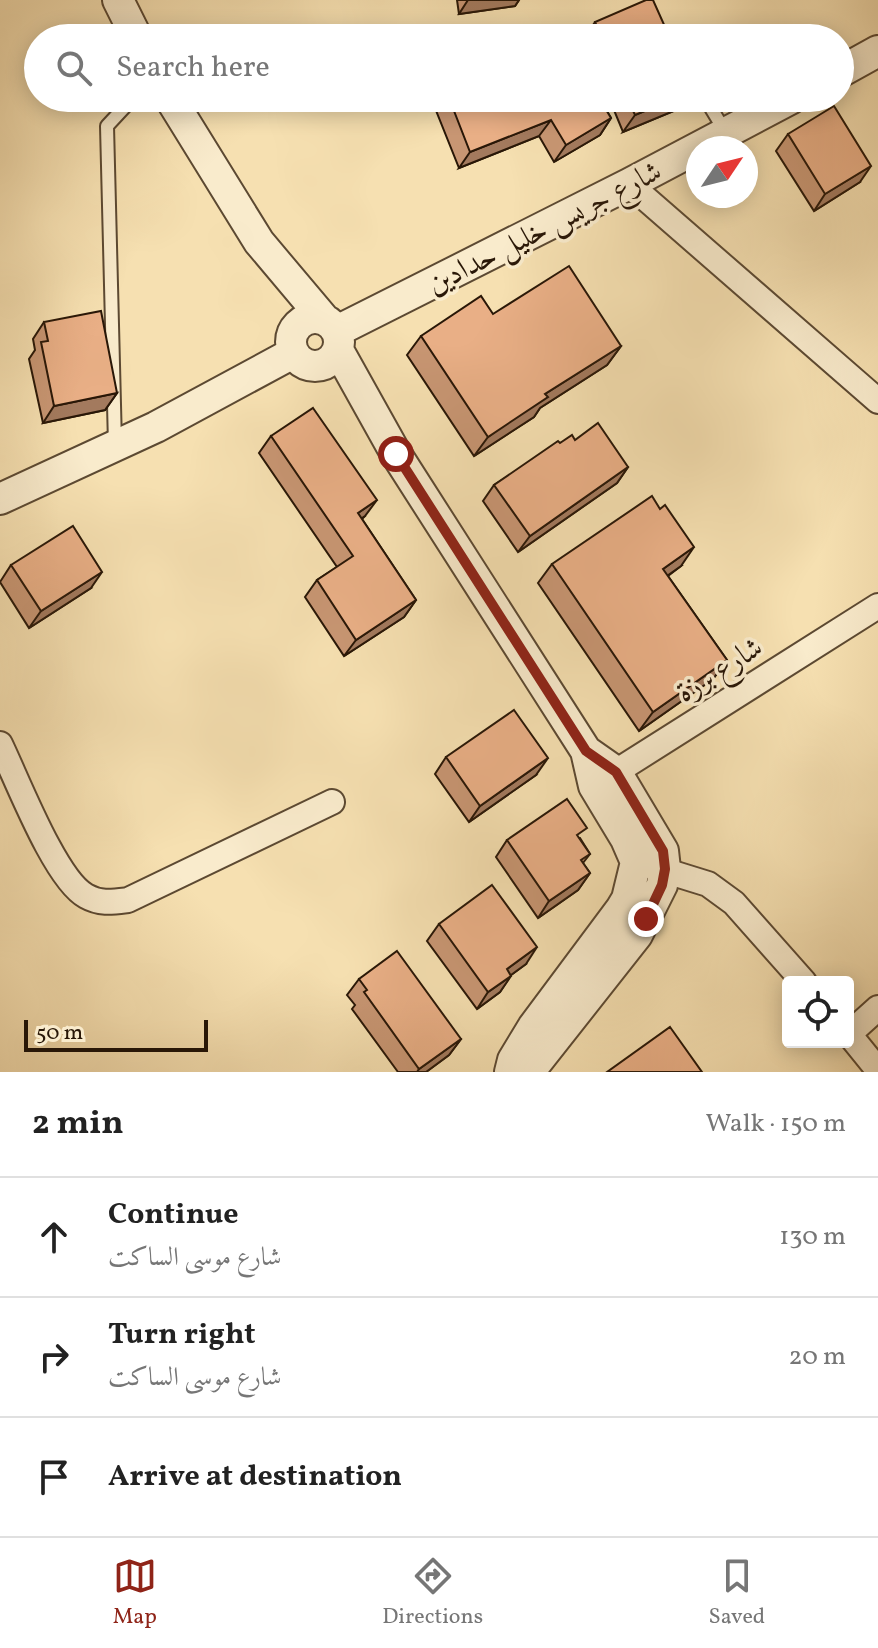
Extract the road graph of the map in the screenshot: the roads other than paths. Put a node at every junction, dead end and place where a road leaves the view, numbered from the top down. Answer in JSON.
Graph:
{"nodes":[{"id":1,"x":118,"y":0,"type":"edge"},
{"id":2,"x":130,"y":24,"type":"edge"},
{"id":3,"x":877,"y":54,"type":"edge"},
{"id":4,"x":854,"y":65,"type":"edge"},
{"id":5,"x":120,"y":112,"type":"edge"},
{"id":6,"x":179,"y":112,"type":"edge"},
{"id":7,"x":713,"y":112,"type":"edge"},
{"id":8,"x":766,"y":112,"type":"edge"},
{"id":9,"x":726,"y":133,"type":"junction"},
{"id":10,"x":629,"y":184,"type":"junction"},
{"id":11,"x":317,"y":342,"type":"junction"},
{"id":12,"x":878,"y":401,"type":"edge"},
{"id":13,"x":115,"y":446,"type":"junction"},
{"id":14,"x":0,"y":499,"type":"edge"},
{"id":15,"x":878,"y":606,"type":"edge"},
{"id":16,"x":0,"y":744,"type":"edge"},
{"id":17,"x":605,"y":779,"type":"junction"},
{"id":18,"x":332,"y":802,"type":"dead end"},
{"id":19,"x":650,"y":866,"type":"junction"},
{"id":20,"x":799,"y":976,"type":"edge"},
{"id":21,"x":878,"y":1008,"type":"edge"},
{"id":22,"x":854,"y":1029,"type":"edge"},
{"id":23,"x":854,"y":1041,"type":"edge"},
{"id":24,"x":878,"y":1070,"type":"edge"},
{"id":25,"x":510,"y":1072,"type":"edge"},
{"id":26,"x":529,"y":1072,"type":"edge"}],
"edges":[{"from":1,"to":2,"type":"street"},
{"from":3,"to":4,"type":"street"},
{"from":5,"to":13,"type":"lane"},
{"from":6,"to":11,"type":"street"},
{"from":7,"to":9,"type":"lane"},
{"from":8,"to":9,"type":"street","name":"شارع جريس خليل حدادين"},
{"from":9,"to":10,"type":"street","name":"شارع جريس خليل حدادين"},
{"from":10,"to":11,"type":"street","name":"شارع جريس خليل حدادين"},
{"from":10,"to":12,"type":"street"},
{"from":11,"to":13,"type":"street","name":"شارع جريس خليل حدادين"},
{"from":11,"to":17,"type":"street"},
{"from":13,"to":14,"type":"street","name":"شارع جريس خليل حدادين"},
{"from":15,"to":17,"type":"street","name":"شارع برزة"},
{"from":16,"to":18,"type":"street"},
{"from":17,"to":19,"type":"street"},
{"from":19,"to":20,"type":"street"},
{"from":19,"to":25,"type":"street"},
{"from":19,"to":26,"type":"street"},
{"from":21,"to":22,"type":"street"},
{"from":23,"to":24,"type":"street"}]}
